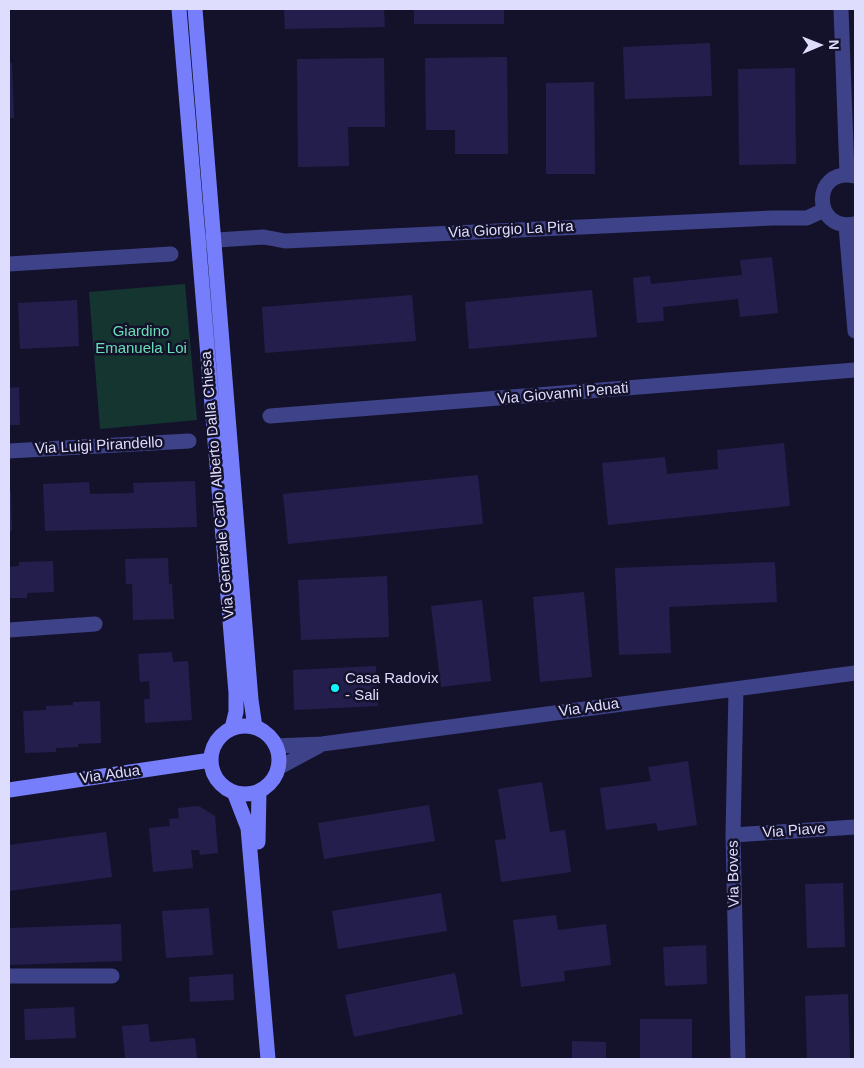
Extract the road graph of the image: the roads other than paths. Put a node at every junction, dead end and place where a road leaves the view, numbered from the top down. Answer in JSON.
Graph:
{"nodes":[{"id":1,"x":179,"y":9,"type":"edge"},
{"id":2,"x":195,"y":9,"type":"edge"},
{"id":3,"x":841,"y":9,"type":"edge"},
{"id":4,"x":851,"y":175,"type":"edge"},
{"id":5,"x":824,"y":210,"type":"junction"},
{"id":6,"x":851,"y":225,"type":"edge"},
{"id":7,"x":214,"y":240,"type":"junction"},
{"id":8,"x":197,"y":241,"type":"junction"},
{"id":9,"x":172,"y":254,"type":"dead end"},
{"id":10,"x":9,"y":264,"type":"edge"},
{"id":11,"x":855,"y":331,"type":"edge"},
{"id":12,"x":855,"y":370,"type":"edge"},
{"id":13,"x":270,"y":416,"type":"dead end"},
{"id":14,"x":189,"y":441,"type":"dead end"},
{"id":15,"x":9,"y":452,"type":"edge"},
{"id":16,"x":95,"y":624,"type":"dead end"},
{"id":17,"x":9,"y":630,"type":"edge"},
{"id":18,"x":855,"y":673,"type":"edge"},
{"id":19,"x":736,"y":689,"type":"junction"},
{"id":20,"x":256,"y":727,"type":"junction"},
{"id":21,"x":232,"y":728,"type":"junction"},
{"id":22,"x":322,"y":744,"type":"junction"},
{"id":23,"x":276,"y":746,"type":"junction"},
{"id":24,"x":211,"y":760,"type":"junction"},
{"id":25,"x":278,"y":768,"type":"junction"},
{"id":26,"x":9,"y":790,"type":"edge"},
{"id":27,"x":259,"y":791,"type":"junction"},
{"id":28,"x":234,"y":792,"type":"junction"},
{"id":29,"x":855,"y":826,"type":"edge"},
{"id":30,"x":733,"y":836,"type":"junction"},
{"id":31,"x":9,"y":976,"type":"edge"},
{"id":32,"x":112,"y":976,"type":"dead end"},
{"id":33,"x":268,"y":1059,"type":"edge"},
{"id":34,"x":277,"y":1059,"type":"edge"},
{"id":35,"x":738,"y":1059,"type":"edge"}],
"edges":[{"from":1,"to":8,"type":"street","name":"Via Generale Carlo Alberto Dalla Chiesa"},
{"from":2,"to":7,"type":"street","name":"Via Generale Carlo Alberto Dalla Chiesa"},
{"from":3,"to":4,"type":"street"},
{"from":4,"to":5,"type":"street"},
{"from":5,"to":6,"type":"street"},
{"from":5,"to":7,"type":"street","name":"Via Giorgio La Pira"},
{"from":6,"to":11,"type":"street"},
{"from":7,"to":8,"type":"street","name":"Via Giorgio La Pira"},
{"from":7,"to":20,"type":"street","name":"Via Generale Carlo Alberto Dalla Chiesa"},
{"from":8,"to":21,"type":"street","name":"Via Generale Carlo Alberto Dalla Chiesa"},
{"from":9,"to":10,"type":"street"},
{"from":12,"to":13,"type":"street","name":"Via Giovanni Penati"},
{"from":14,"to":15,"type":"street","name":"Via Luigi Pirandello"},
{"from":16,"to":17,"type":"street"},
{"from":18,"to":19,"type":"street","name":"Via Adua"},
{"from":19,"to":22,"type":"street","name":"Via Adua"},
{"from":19,"to":30,"type":"street","name":"Via Boves"},
{"from":20,"to":21,"type":"street"},
{"from":20,"to":23,"type":"street"},
{"from":21,"to":24,"type":"street"},
{"from":22,"to":23,"type":"street","name":"Via Adua"},
{"from":22,"to":25,"type":"street","name":"Via Adua"},
{"from":23,"to":25,"type":"street"},
{"from":24,"to":26,"type":"street","name":"Via Adua"},
{"from":24,"to":28,"type":"street"},
{"from":25,"to":27,"type":"street"},
{"from":27,"to":28,"type":"street"},
{"from":27,"to":34,"type":"street"},
{"from":28,"to":33,"type":"street"},
{"from":29,"to":30,"type":"street","name":"Via Piave"},
{"from":30,"to":35,"type":"street","name":"Via Boves"},
{"from":31,"to":32,"type":"street"}]}
